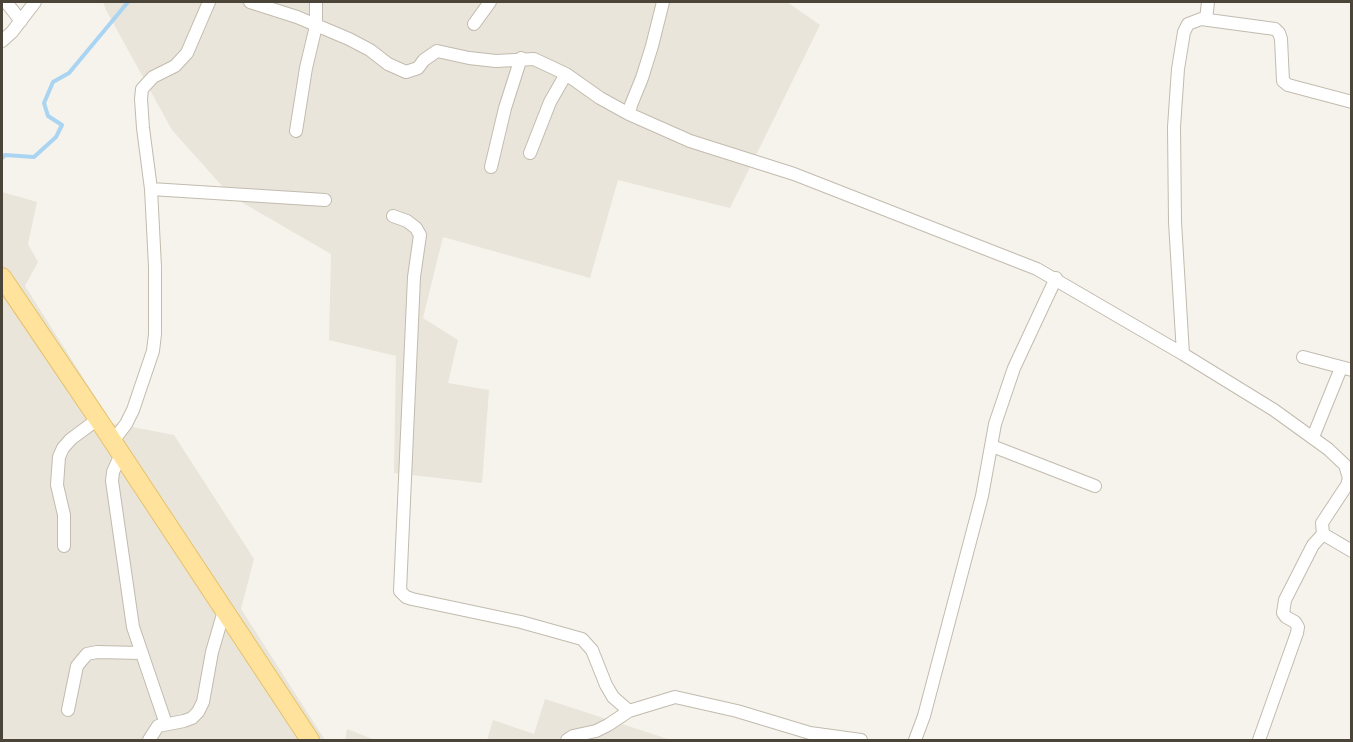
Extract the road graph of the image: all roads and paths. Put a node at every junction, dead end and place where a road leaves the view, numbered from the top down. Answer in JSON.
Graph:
{"nodes":[{"id":1,"x":6,"y":2,"type":"edge"},
{"id":2,"x":35,"y":2,"type":"edge"},
{"id":3,"x":209,"y":2,"type":"edge"},
{"id":4,"x":250,"y":2,"type":"edge"},
{"id":5,"x":316,"y":2,"type":"edge"},
{"id":6,"x":490,"y":2,"type":"edge"},
{"id":7,"x":663,"y":2,"type":"edge"},
{"id":8,"x":1208,"y":2,"type":"edge"},
{"id":9,"x":1206,"y":20,"type":"junction"},
{"id":10,"x":21,"y":21,"type":"junction"},
{"id":11,"x":474,"y":24,"type":"dead end"},
{"id":12,"x":316,"y":26,"type":"junction"},
{"id":13,"x":2,"y":41,"type":"edge"},
{"id":14,"x":521,"y":58,"type":"junction"},
{"id":15,"x":566,"y":74,"type":"junction"},
{"id":16,"x":1352,"y":102,"type":"edge"},
{"id":17,"x":629,"y":114,"type":"junction"},
{"id":18,"x":296,"y":132,"type":"dead end"},
{"id":19,"x":530,"y":153,"type":"dead end"},
{"id":20,"x":491,"y":167,"type":"dead end"},
{"id":21,"x":151,"y":189,"type":"junction"},
{"id":22,"x":325,"y":200,"type":"dead end"},
{"id":23,"x":393,"y":216,"type":"dead end"},
{"id":24,"x":2,"y":278,"type":"edge"},
{"id":25,"x":1056,"y":278,"type":"junction"},
{"id":26,"x":1183,"y":354,"type":"junction"},
{"id":27,"x":1303,"y":357,"type":"dead end"},
{"id":28,"x":1346,"y":369,"type":"edge"},
{"id":29,"x":98,"y":419,"type":"junction"},
{"id":30,"x":1313,"y":437,"type":"junction"},
{"id":31,"x":992,"y":446,"type":"junction"},
{"id":32,"x":117,"y":447,"type":"junction"},
{"id":33,"x":1095,"y":486,"type":"dead end"},
{"id":34,"x":1323,"y":534,"type":"junction"},
{"id":35,"x":64,"y":546,"type":"dead end"},
{"id":36,"x":1352,"y":551,"type":"edge"},
{"id":37,"x":224,"y":611,"type":"junction"},
{"id":38,"x":141,"y":653,"type":"junction"},
{"id":39,"x":68,"y":710,"type":"dead end"},
{"id":40,"x":629,"y":711,"type":"junction"},
{"id":41,"x":166,"y":724,"type":"junction"},
{"id":42,"x":149,"y":741,"type":"edge"},
{"id":43,"x":310,"y":741,"type":"edge"},
{"id":44,"x":567,"y":741,"type":"edge"},
{"id":45,"x":861,"y":741,"type":"edge"},
{"id":46,"x":915,"y":741,"type":"edge"},
{"id":47,"x":1259,"y":741,"type":"edge"}],
"edges":[{"from":1,"to":10,"type":"street"},
{"from":2,"to":10,"type":"street"},
{"from":3,"to":21,"type":"street"},
{"from":4,"to":12,"type":"street"},
{"from":5,"to":12,"type":"street"},
{"from":6,"to":11,"type":"street"},
{"from":7,"to":17,"type":"street"},
{"from":8,"to":9,"type":"street"},
{"from":9,"to":16,"type":"street"},
{"from":9,"to":26,"type":"street"},
{"from":10,"to":13,"type":"street"},
{"from":12,"to":14,"type":"street"},
{"from":12,"to":18,"type":"street"},
{"from":14,"to":15,"type":"street"},
{"from":14,"to":20,"type":"street"},
{"from":15,"to":17,"type":"street"},
{"from":15,"to":19,"type":"street"},
{"from":17,"to":25,"type":"street"},
{"from":21,"to":22,"type":"street"},
{"from":21,"to":32,"type":"street"},
{"from":23,"to":40,"type":"street"},
{"from":24,"to":29,"type":"main road"},
{"from":25,"to":26,"type":"street"},
{"from":25,"to":31,"type":"street"},
{"from":26,"to":30,"type":"street"},
{"from":27,"to":28,"type":"street"},
{"from":28,"to":30,"type":"street"},
{"from":29,"to":32,"type":"main road"},
{"from":29,"to":35,"type":"street"},
{"from":30,"to":34,"type":"street"},
{"from":31,"to":33,"type":"street"},
{"from":31,"to":46,"type":"street"},
{"from":32,"to":37,"type":"main road"},
{"from":32,"to":38,"type":"street"},
{"from":34,"to":36,"type":"street"},
{"from":34,"to":47,"type":"street"},
{"from":37,"to":41,"type":"street"},
{"from":37,"to":43,"type":"main road"},
{"from":38,"to":39,"type":"street"},
{"from":38,"to":41,"type":"street"},
{"from":40,"to":44,"type":"street"},
{"from":40,"to":45,"type":"street"},
{"from":41,"to":42,"type":"street"}]}
